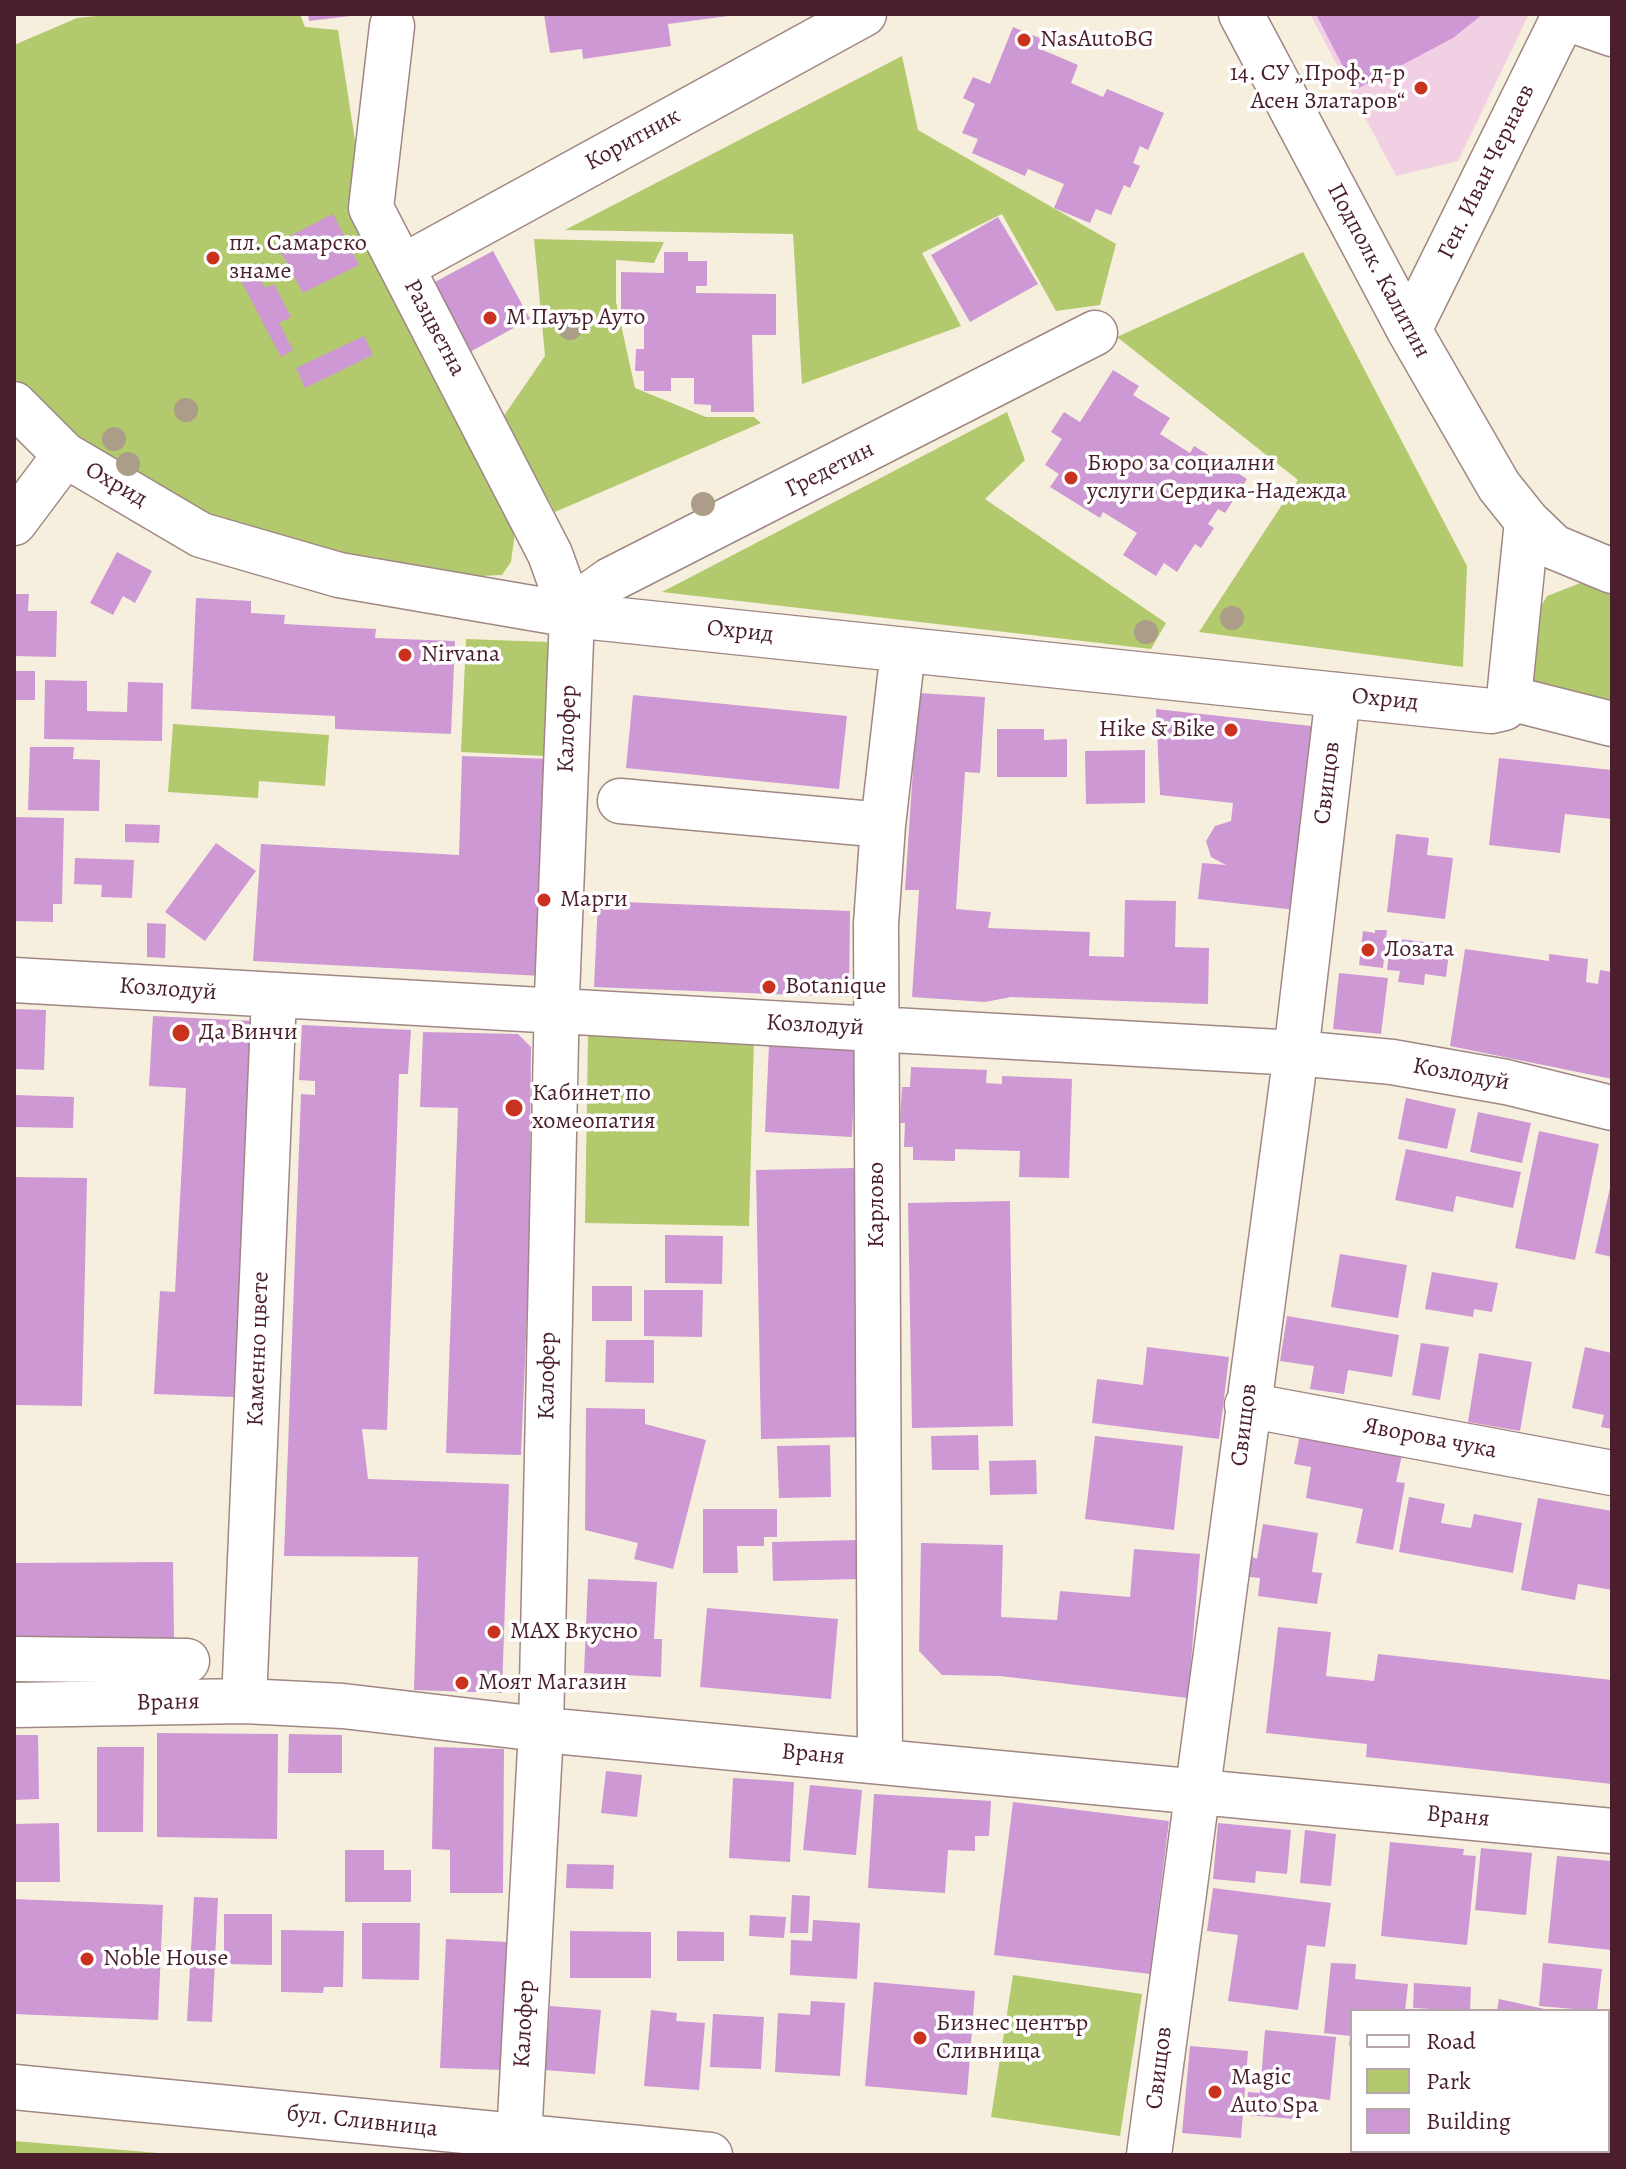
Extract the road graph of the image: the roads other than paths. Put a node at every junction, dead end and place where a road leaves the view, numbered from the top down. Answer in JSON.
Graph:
{"nodes":[{"id":1,"x":864,"y":14,"type":"edge"},
{"id":2,"x":1241,"y":14,"type":"edge"},
{"id":3,"x":1564,"y":16,"type":"edge"},
{"id":4,"x":392,"y":26,"type":"dead end"},
{"id":5,"x":1612,"y":34,"type":"edge"},
{"id":6,"x":402,"y":267,"type":"junction"},
{"id":7,"x":1409,"y":330,"type":"junction"},
{"id":8,"x":1095,"y":333,"type":"dead end"},
{"id":9,"x":14,"y":404,"type":"edge"},
{"id":10,"x":65,"y":455,"type":"junction"},
{"id":11,"x":1527,"y":521,"type":"junction"},
{"id":12,"x":14,"y":523,"type":"edge"},
{"id":13,"x":1612,"y":571,"type":"edge"},
{"id":14,"x":572,"y":615,"type":"junction"},
{"id":15,"x":903,"y":650,"type":"junction"},
{"id":16,"x":1338,"y":695,"type":"junction"},
{"id":17,"x":1509,"y":698,"type":"junction"},
{"id":18,"x":1612,"y":724,"type":"edge"},
{"id":19,"x":620,"y":801,"type":"dead end"},
{"id":20,"x":883,"y":825,"type":"junction"},
{"id":21,"x":14,"y":980,"type":"edge"},
{"id":22,"x":274,"y":997,"type":"junction"},
{"id":23,"x":557,"y":1013,"type":"junction"},
{"id":24,"x":876,"y":1029,"type":"junction"},
{"id":25,"x":1296,"y":1053,"type":"junction"},
{"id":26,"x":1612,"y":1108,"type":"edge"},
{"id":27,"x":1247,"y":1405,"type":"junction"},
{"id":28,"x":1612,"y":1473,"type":"edge"},
{"id":29,"x":14,"y":1659,"type":"edge"},
{"id":30,"x":187,"y":1661,"type":"dead end"},
{"id":31,"x":244,"y":1701,"type":"junction"},
{"id":32,"x":14,"y":1705,"type":"edge"},
{"id":33,"x":541,"y":1730,"type":"junction"},
{"id":34,"x":880,"y":1761,"type":"junction"},
{"id":35,"x":1198,"y":1793,"type":"junction"},
{"id":36,"x":1612,"y":1831,"type":"edge"},
{"id":37,"x":14,"y":2087,"type":"edge"},
{"id":38,"x":519,"y":2138,"type":"junction"},
{"id":39,"x":710,"y":2155,"type":"edge"},
{"id":40,"x":1149,"y":2155,"type":"edge"}],
"edges":[{"from":1,"to":6,"type":"street","name":"Коритник"},
{"from":2,"to":7,"type":"street","name":"Подполк. Калитин"},
{"from":3,"to":5,"type":"street"},
{"from":3,"to":7,"type":"street","name":"Ген. Иван Чернаев"},
{"from":4,"to":6,"type":"street","name":"Разцветна"},
{"from":6,"to":14,"type":"street","name":"Разцветна"},
{"from":7,"to":11,"type":"street","name":"Подполк. Калитин"},
{"from":8,"to":14,"type":"street","name":"Гредетин"},
{"from":9,"to":10,"type":"street","name":"Охрид"},
{"from":10,"to":12,"type":"street"},
{"from":10,"to":14,"type":"street","name":"Охрид"},
{"from":11,"to":13,"type":"street"},
{"from":11,"to":17,"type":"street"},
{"from":14,"to":15,"type":"street","name":"Охрид"},
{"from":14,"to":23,"type":"street","name":"Калофер"},
{"from":15,"to":16,"type":"street","name":"Охрид"},
{"from":15,"to":20,"type":"street","name":"Карлово"},
{"from":16,"to":17,"type":"street","name":"Охрид"},
{"from":16,"to":25,"type":"street","name":"Свищов"},
{"from":17,"to":18,"type":"street"},
{"from":19,"to":20,"type":"street"},
{"from":20,"to":24,"type":"street","name":"Карлово"},
{"from":21,"to":22,"type":"street","name":"Козлодуй"},
{"from":22,"to":23,"type":"street","name":"Козлодуй"},
{"from":22,"to":31,"type":"street","name":"Каменно цвете"},
{"from":23,"to":24,"type":"street","name":"Козлодуй"},
{"from":23,"to":33,"type":"street","name":"Калофер"},
{"from":24,"to":25,"type":"street","name":"Козлодуй"},
{"from":24,"to":34,"type":"street","name":"Карлово"},
{"from":25,"to":26,"type":"street","name":"Козлодуй"},
{"from":25,"to":27,"type":"street","name":"Свищов"},
{"from":27,"to":28,"type":"street","name":"Яворова чука"},
{"from":27,"to":35,"type":"street","name":"Свищов"},
{"from":29,"to":30,"type":"street"},
{"from":31,"to":32,"type":"street","name":"Враня"},
{"from":31,"to":33,"type":"street","name":"Враня"},
{"from":33,"to":34,"type":"street","name":"Враня"},
{"from":33,"to":38,"type":"street","name":"Калофер"},
{"from":34,"to":35,"type":"street","name":"Враня"},
{"from":35,"to":36,"type":"street","name":"Враня"},
{"from":35,"to":40,"type":"street","name":"Свищов"},
{"from":37,"to":38,"type":"street","name":"бул. Сливница"},
{"from":38,"to":39,"type":"street","name":"бул. Сливница"}]}
